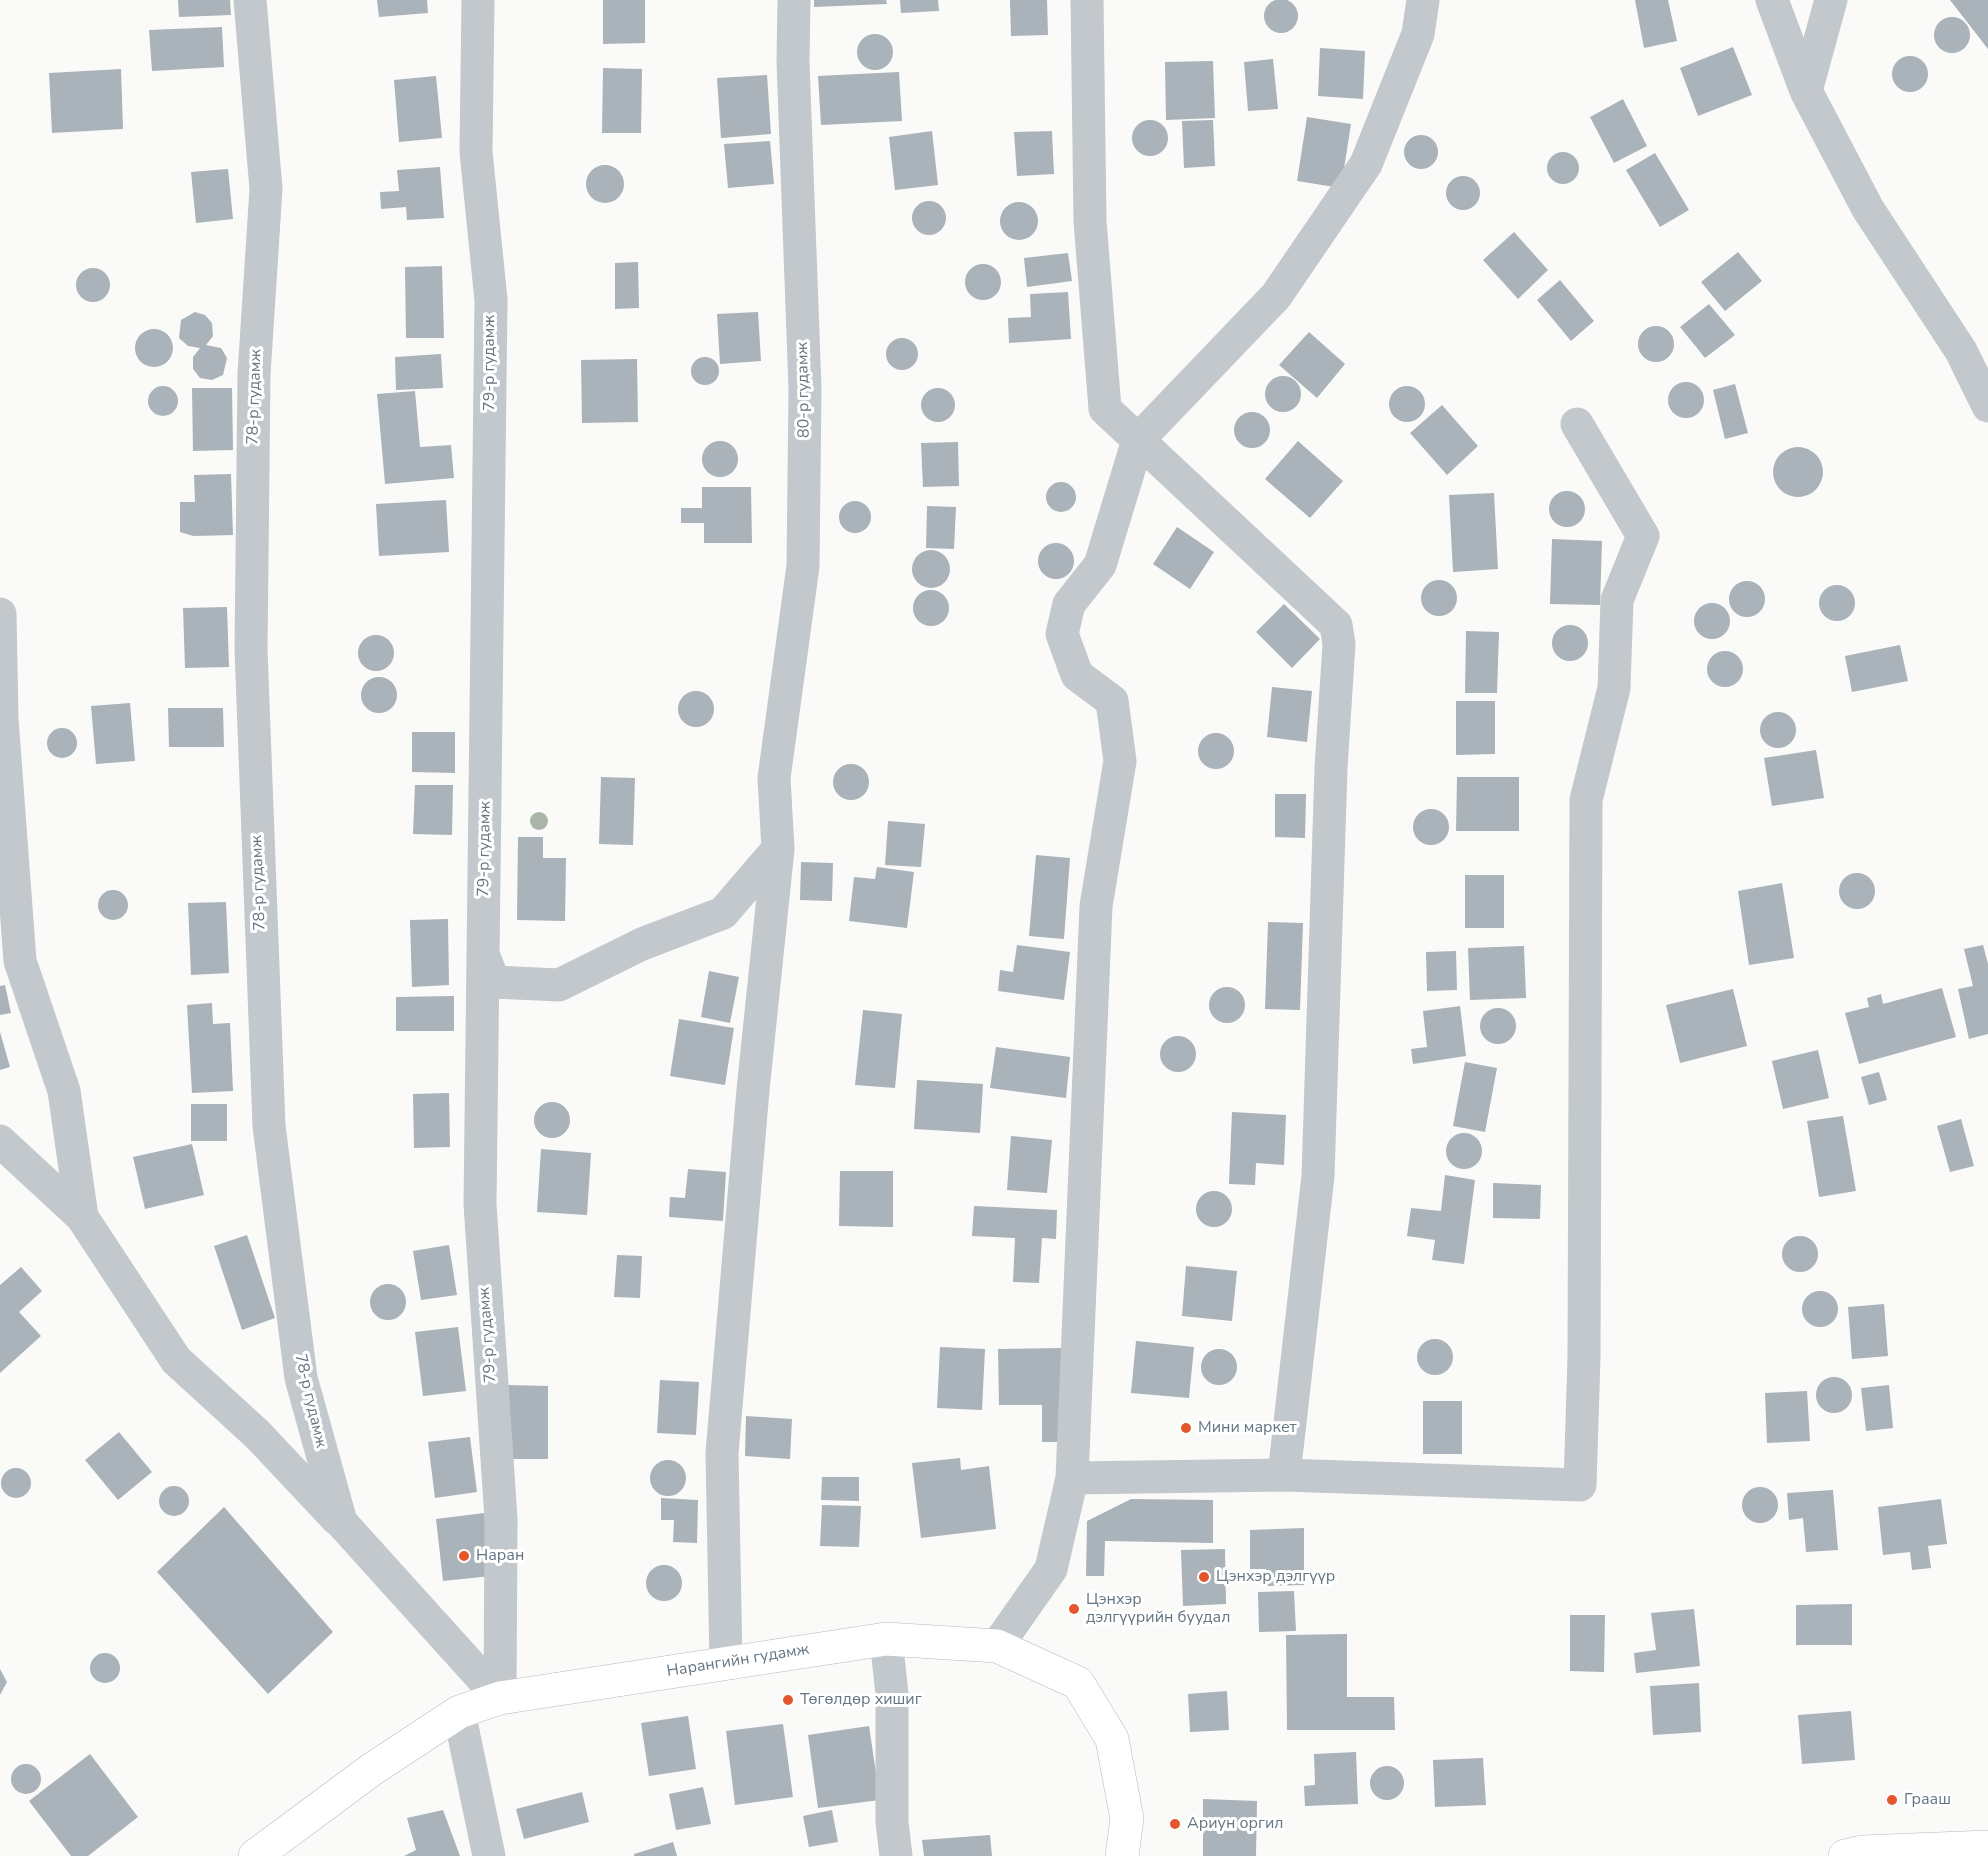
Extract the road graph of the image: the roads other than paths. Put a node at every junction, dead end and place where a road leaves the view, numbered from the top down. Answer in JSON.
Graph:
{"nodes":[{"id":1,"x":250,"y":0,"type":"edge"},
{"id":2,"x":478,"y":0,"type":"edge"},
{"id":3,"x":794,"y":0,"type":"edge"},
{"id":4,"x":1087,"y":0,"type":"edge"},
{"id":5,"x":1423,"y":0,"type":"edge"},
{"id":6,"x":1772,"y":0,"type":"edge"},
{"id":7,"x":1831,"y":0,"type":"edge"},
{"id":8,"x":1806,"y":92,"type":"junction"},
{"id":9,"x":1988,"y":406,"type":"edge"},
{"id":10,"x":1577,"y":424,"type":"dead end"},
{"id":11,"x":1138,"y":440,"type":"junction"},
{"id":12,"x":0,"y":614,"type":"edge"},
{"id":13,"x":778,"y":849,"type":"junction"},
{"id":14,"x":483,"y":954,"type":"junction"},
{"id":15,"x":0,"y":1141,"type":"edge"},
{"id":16,"x":82,"y":1216,"type":"junction"},
{"id":17,"x":1284,"y":1475,"type":"junction"},
{"id":18,"x":1072,"y":1478,"type":"junction"},
{"id":19,"x":341,"y":1522,"type":"junction"},
{"id":20,"x":886,"y":1639,"type":"junction"},
{"id":21,"x":997,"y":1646,"type":"junction"},
{"id":22,"x":726,"y":1663,"type":"junction"},
{"id":23,"x":500,"y":1698,"type":"junction"},
{"id":24,"x":459,"y":1712,"type":"junction"},
{"id":25,"x":1988,"y":1847,"type":"edge"},
{"id":26,"x":255,"y":1856,"type":"edge"},
{"id":27,"x":489,"y":1856,"type":"edge"},
{"id":28,"x":896,"y":1856,"type":"edge"},
{"id":29,"x":1122,"y":1856,"type":"edge"},
{"id":30,"x":1845,"y":1856,"type":"edge"}],
"edges":[{"from":1,"to":19,"type":"street","name":"78-р гудамж"},
{"from":2,"to":14,"type":"street","name":"79-р гудамж"},
{"from":3,"to":13,"type":"street","name":"80-р гудамж"},
{"from":4,"to":11,"type":"street"},
{"from":5,"to":11,"type":"street"},
{"from":6,"to":8,"type":"street"},
{"from":7,"to":8,"type":"street"},
{"from":8,"to":9,"type":"street"},
{"from":10,"to":17,"type":"street"},
{"from":11,"to":17,"type":"street"},
{"from":11,"to":18,"type":"street"},
{"from":12,"to":16,"type":"street"},
{"from":13,"to":14,"type":"street"},
{"from":13,"to":22,"type":"street","name":"80-р гудамж"},
{"from":14,"to":23,"type":"street","name":"79-р гудамж"},
{"from":15,"to":16,"type":"street"},
{"from":16,"to":19,"type":"street"},
{"from":17,"to":18,"type":"street"},
{"from":18,"to":21,"type":"street"},
{"from":19,"to":23,"type":"street","name":"78-р гудамж"},
{"from":20,"to":21,"type":"main road","name":"Нарангийн гудамж"},
{"from":20,"to":22,"type":"main road","name":"Нарангийн гудамж"},
{"from":20,"to":28,"type":"street"},
{"from":21,"to":29,"type":"main road","name":"Нарангийн гудамж"},
{"from":22,"to":23,"type":"main road","name":"Нарангийн гудамж"},
{"from":23,"to":24,"type":"main road","name":"Нарангийн гудамж"},
{"from":24,"to":26,"type":"main road","name":"Нарангийн гудамж"},
{"from":24,"to":27,"type":"street"},
{"from":25,"to":30,"type":"main road"}]}
